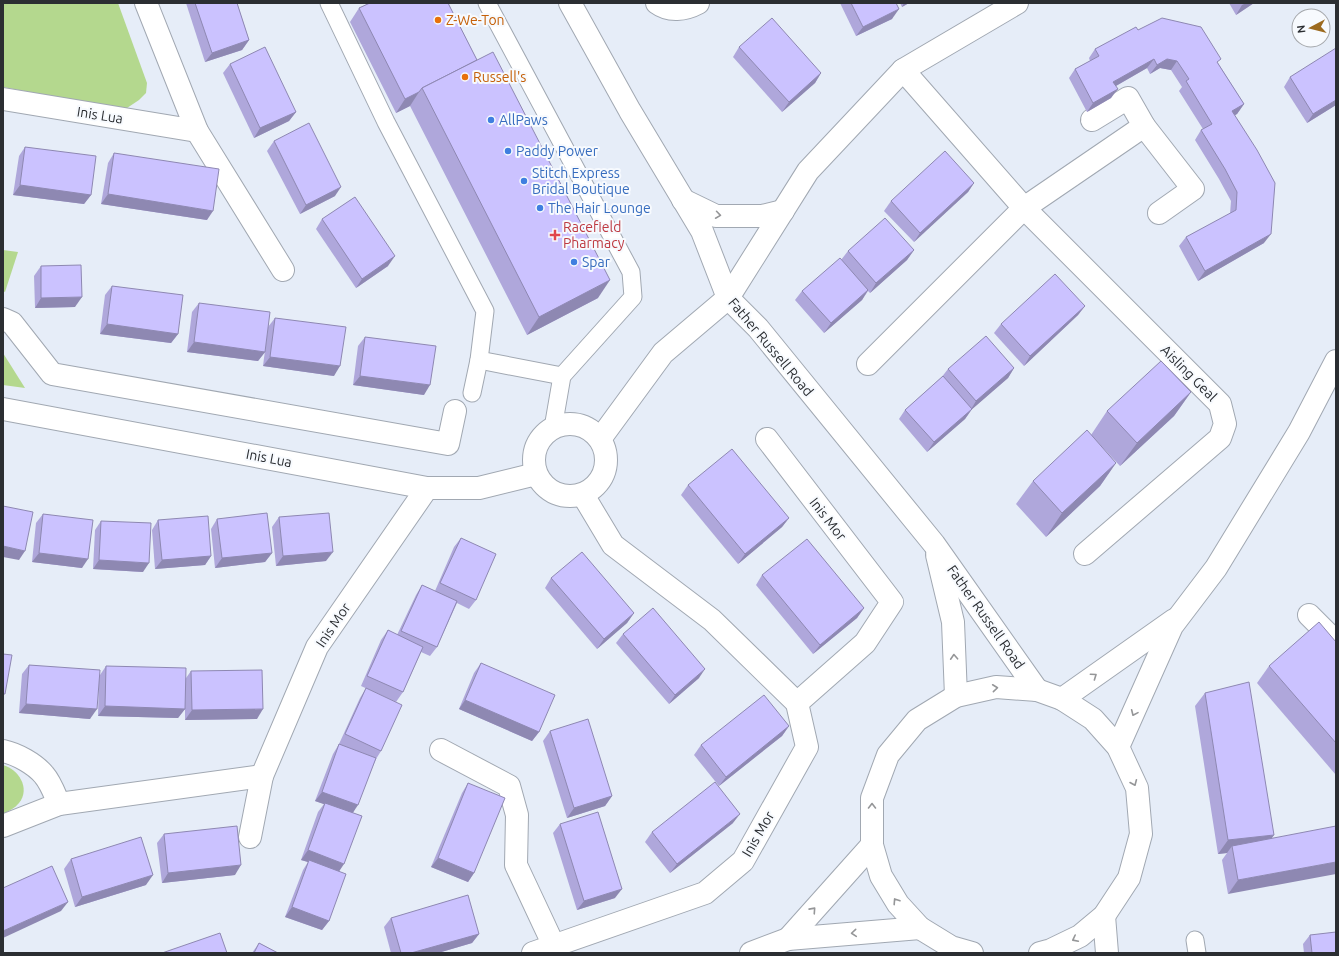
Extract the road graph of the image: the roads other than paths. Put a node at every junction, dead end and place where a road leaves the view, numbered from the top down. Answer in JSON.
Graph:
{"nodes":[{"id":1,"x":146,"y":3,"type":"edge"},
{"id":2,"x":329,"y":3,"type":"edge"},
{"id":3,"x":487,"y":3,"type":"edge"},
{"id":4,"x":570,"y":3,"type":"edge"},
{"id":5,"x":657,"y":3,"type":"edge"},
{"id":6,"x":698,"y":3,"type":"edge"},
{"id":7,"x":1017,"y":3,"type":"edge"},
{"id":8,"x":903,"y":70,"type":"junction"},
{"id":9,"x":3,"y":99,"type":"edge"},
{"id":10,"x":1092,"y":120,"type":"dead end"},
{"id":11,"x":1144,"y":126,"type":"junction"},
{"id":12,"x":197,"y":131,"type":"junction"},
{"id":13,"x":683,"y":200,"type":"junction"},
{"id":14,"x":1024,"y":208,"type":"junction"},
{"id":15,"x":783,"y":211,"type":"junction"},
{"id":16,"x":1160,"y":213,"type":"dead end"},
{"id":17,"x":283,"y":270,"type":"dead end"},
{"id":18,"x":728,"y":298,"type":"junction"},
{"id":19,"x":3,"y":319,"type":"edge"},
{"id":20,"x":479,"y":360,"type":"junction"},
{"id":21,"x":1336,"y":361,"type":"edge"},
{"id":22,"x":868,"y":364,"type":"dead end"},
{"id":23,"x":562,"y":376,"type":"junction"},
{"id":24,"x":472,"y":393,"type":"dead end"},
{"id":25,"x":3,"y":409,"type":"edge"},
{"id":26,"x":455,"y":410,"type":"dead end"},
{"id":27,"x":553,"y":428,"type":"junction"},
{"id":28,"x":600,"y":439,"type":"junction"},
{"id":29,"x":767,"y":439,"type":"dead end"},
{"id":30,"x":536,"y":474,"type":"junction"},
{"id":31,"x":428,"y":488,"type":"junction"},
{"id":32,"x":583,"y":495,"type":"junction"},
{"id":33,"x":934,"y":544,"type":"junction"},
{"id":34,"x":1085,"y":554,"type":"dead end"},
{"id":35,"x":1309,"y":615,"type":"dead end"},
{"id":36,"x":1180,"y":616,"type":"junction"},
{"id":37,"x":1336,"y":642,"type":"edge"},
{"id":38,"x":1037,"y":690,"type":"junction"},
{"id":39,"x":956,"y":696,"type":"junction"},
{"id":40,"x":1062,"y":699,"type":"junction"},
{"id":41,"x":797,"y":703,"type":"junction"},
{"id":42,"x":1118,"y":747,"type":"junction"},
{"id":43,"x":441,"y":750,"type":"dead end"},
{"id":44,"x":3,"y":751,"type":"edge"},
{"id":45,"x":262,"y":776,"type":"junction"},
{"id":46,"x":59,"y":804,"type":"junction"},
{"id":47,"x":3,"y":826,"type":"edge"},
{"id":48,"x":250,"y":837,"type":"dead end"},
{"id":49,"x":872,"y":844,"type":"junction"},
{"id":50,"x":1104,"y":916,"type":"junction"},
{"id":51,"x":920,"y":928,"type":"junction"},
{"id":52,"x":788,"y":939,"type":"junction"},
{"id":53,"x":554,"y":946,"type":"junction"},
{"id":54,"x":533,"y":953,"type":"edge"},
{"id":55,"x":751,"y":953,"type":"edge"},
{"id":56,"x":972,"y":953,"type":"edge"},
{"id":57,"x":1040,"y":953,"type":"edge"},
{"id":58,"x":1107,"y":953,"type":"edge"}],
"edges":[{"from":1,"to":12,"type":"street"},
{"from":2,"to":20,"type":"lane"},
{"from":3,"to":23,"type":"lane"},
{"from":4,"to":13,"type":"street","name":"Father Russell Road"},
{"from":5,"to":6,"type":"street"},
{"from":7,"to":8,"type":"street"},
{"from":8,"to":14,"type":"street","name":"Aisling Geal"},
{"from":8,"to":15,"type":"street"},
{"from":9,"to":12,"type":"street","name":"Inis Lua"},
{"from":10,"to":11,"type":"street"},
{"from":11,"to":14,"type":"street"},
{"from":11,"to":16,"type":"street"},
{"from":12,"to":17,"type":"street"},
{"from":13,"to":15,"type":"street","one_way":true},
{"from":13,"to":18,"type":"street","name":"Father Russell Road"},
{"from":14,"to":22,"type":"street"},
{"from":14,"to":34,"type":"street","name":"Aisling Geal"},
{"from":15,"to":18,"type":"street"},
{"from":18,"to":28,"type":"street"},
{"from":18,"to":33,"type":"street","name":"Father Russell Road"},
{"from":19,"to":26,"type":"street"},
{"from":20,"to":23,"type":"lane"},
{"from":20,"to":24,"type":"lane"},
{"from":21,"to":36,"type":"street"},
{"from":23,"to":27,"type":"lane"},
{"from":25,"to":31,"type":"street","name":"Inis Lua"},
{"from":27,"to":28,"type":"street"},
{"from":27,"to":30,"type":"street"},
{"from":28,"to":32,"type":"street"},
{"from":29,"to":41,"type":"street","name":"Inis Mor"},
{"from":30,"to":31,"type":"street","name":"Inis Lua"},
{"from":30,"to":32,"type":"street"},
{"from":31,"to":45,"type":"street","name":"Inis Mor"},
{"from":32,"to":41,"type":"street"},
{"from":33,"to":38,"type":"street","name":"Father Russell Road"},
{"from":39,"to":33,"type":"street","name":"Father Russell Road","one_way":true},
{"from":35,"to":37,"type":"street"},
{"from":40,"to":36,"type":"street","one_way":true},
{"from":36,"to":42,"type":"street","one_way":true},
{"from":39,"to":38,"type":"street","one_way":true},
{"from":38,"to":40,"type":"street"},
{"from":49,"to":39,"type":"street","one_way":true},
{"from":40,"to":42,"type":"street"},
{"from":41,"to":53,"type":"street","name":"Inis Mor"},
{"from":42,"to":50,"type":"street","one_way":true},
{"from":43,"to":53,"type":"street"},
{"from":44,"to":46,"type":"street"},
{"from":45,"to":46,"type":"street"},
{"from":45,"to":48,"type":"street","name":"Inis Mor"},
{"from":46,"to":47,"type":"street"},
{"from":51,"to":49,"type":"street","one_way":true},
{"from":52,"to":49,"type":"street","one_way":true},
{"from":50,"to":57,"type":"street","one_way":true},
{"from":50,"to":58,"type":"street"},
{"from":51,"to":52,"type":"street","one_way":true},
{"from":51,"to":56,"type":"street"},
{"from":52,"to":55,"type":"street"},
{"from":53,"to":54,"type":"street","name":"Inis Mor"}]}
